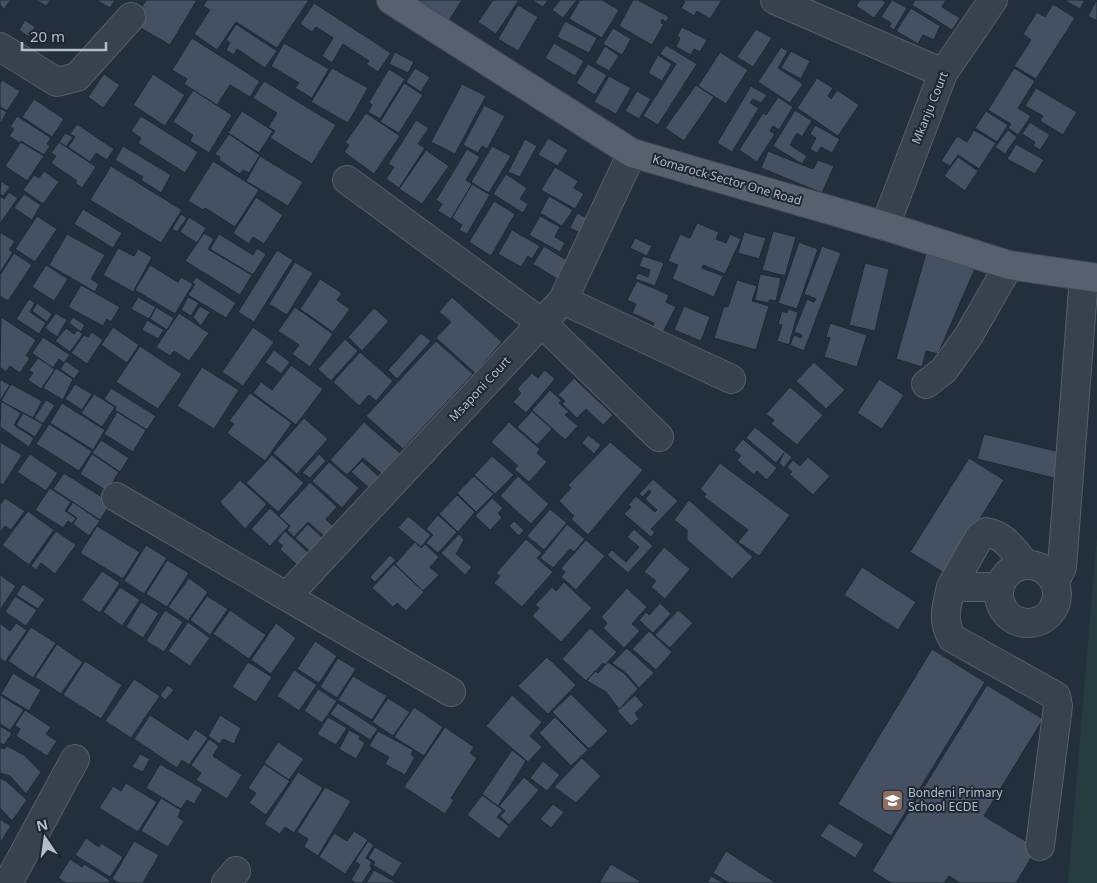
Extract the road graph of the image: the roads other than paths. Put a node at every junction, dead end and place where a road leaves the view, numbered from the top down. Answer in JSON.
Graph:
{"nodes":[{"id":1,"x":391,"y":0,"type":"edge"},
{"id":2,"x":775,"y":0,"type":"edge"},
{"id":3,"x":993,"y":0,"type":"edge"},
{"id":4,"x":131,"y":16,"type":"dead end"},
{"id":5,"x":0,"y":47,"type":"edge"},
{"id":6,"x":943,"y":73,"type":"junction"},
{"id":7,"x":632,"y":153,"type":"junction"},
{"id":8,"x":347,"y":180,"type":"dead end"},
{"id":9,"x":885,"y":226,"type":"junction"},
{"id":10,"x":1009,"y":265,"type":"junction"},
{"id":11,"x":1090,"y":277,"type":"edge"},
{"id":12,"x":563,"y":300,"type":"junction"},
{"id":13,"x":542,"y":323,"type":"junction"},
{"id":14,"x":731,"y":379,"type":"dead end"},
{"id":15,"x":926,"y":384,"type":"dead end"},
{"id":16,"x":659,"y":437,"type":"dead end"},
{"id":17,"x":116,"y":497,"type":"dead end"},
{"id":18,"x":1026,"y":566,"type":"junction"},
{"id":19,"x":1055,"y":582,"type":"junction"},
{"id":20,"x":951,"y":587,"type":"junction"},
{"id":21,"x":1000,"y":588,"type":"junction"},
{"id":22,"x":286,"y":596,"type":"junction"},
{"id":23,"x":451,"y":692,"type":"dead end"},
{"id":24,"x":75,"y":759,"type":"dead end"},
{"id":25,"x":1040,"y":846,"type":"dead end"},
{"id":26,"x":8,"y":883,"type":"edge"}],
"edges":[{"from":1,"to":7,"type":"main road","name":"Komarock Sector One Road"},
{"from":2,"to":6,"type":"street"},
{"from":3,"to":6,"type":"street","name":"Mkanju Court"},
{"from":4,"to":5,"type":"street"},
{"from":6,"to":9,"type":"street","name":"Mkanju Court"},
{"from":7,"to":9,"type":"main road","name":"Komarock Sector One Road"},
{"from":7,"to":12,"type":"street","name":"Msaponi Court"},
{"from":8,"to":13,"type":"street"},
{"from":9,"to":10,"type":"main road","name":"Komarock Sector One Road"},
{"from":10,"to":11,"type":"main road","name":"Komarock Sector One Road"},
{"from":10,"to":15,"type":"street"},
{"from":11,"to":19,"type":"street"},
{"from":12,"to":13,"type":"street","name":"Msaponi Court"},
{"from":12,"to":14,"type":"street"},
{"from":13,"to":16,"type":"street"},
{"from":13,"to":22,"type":"street","name":"Msaponi Court"},
{"from":17,"to":22,"type":"street"},
{"from":18,"to":19,"type":"street"},
{"from":18,"to":20,"type":"street"},
{"from":18,"to":21,"type":"street"},
{"from":19,"to":21,"type":"street"},
{"from":20,"to":21,"type":"street"},
{"from":20,"to":25,"type":"street"},
{"from":22,"to":23,"type":"street"},
{"from":24,"to":26,"type":"street"}]}
